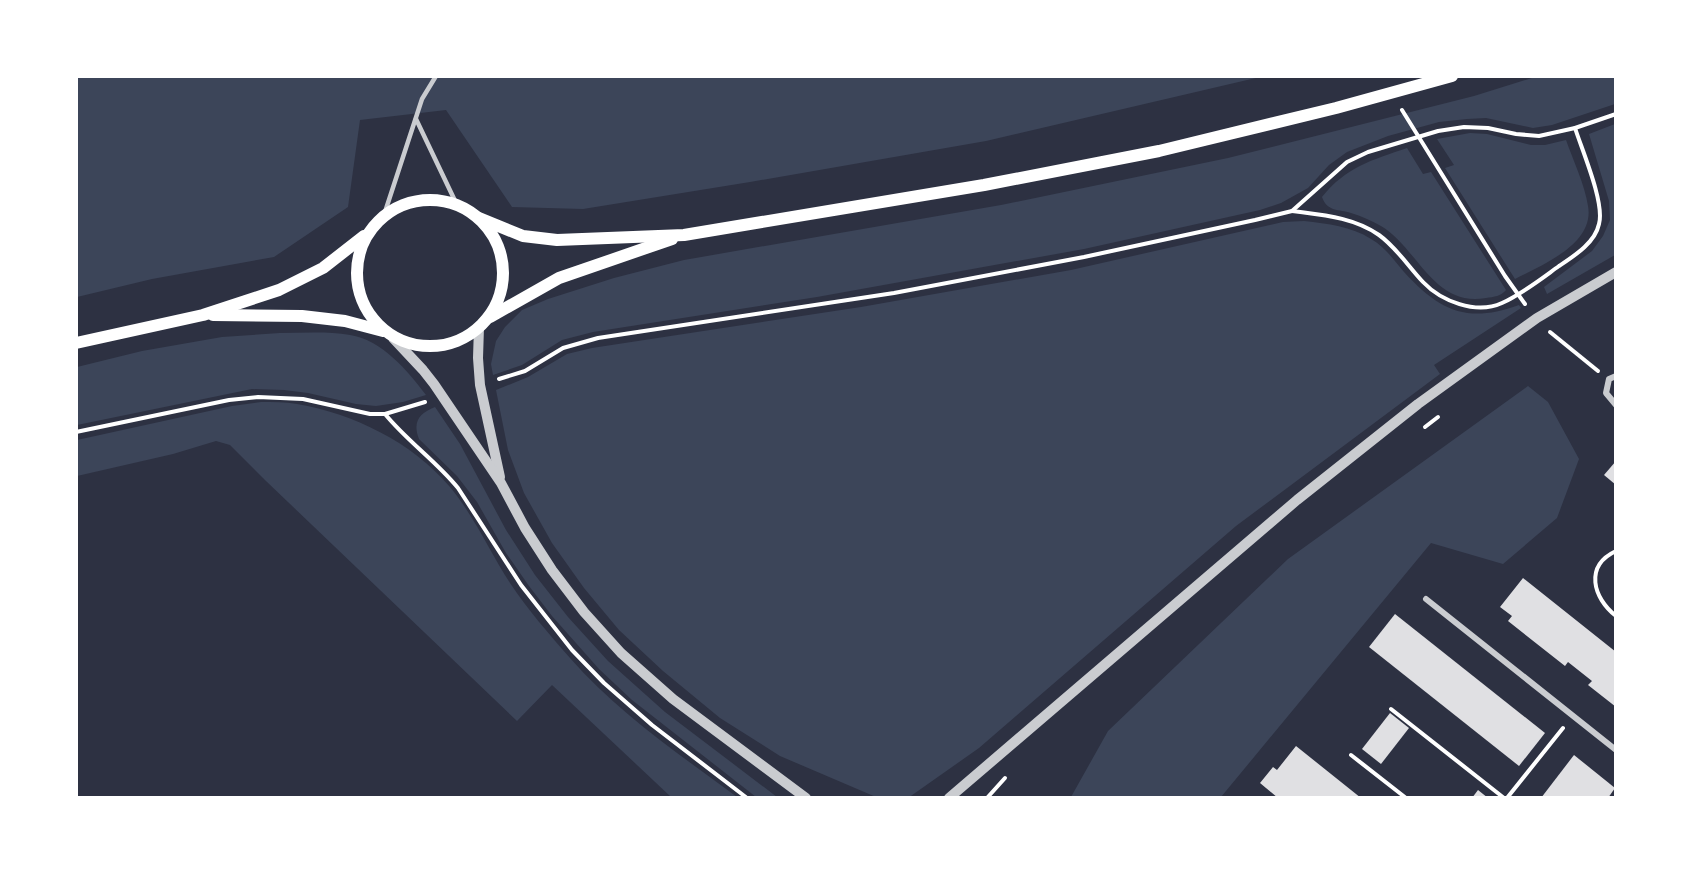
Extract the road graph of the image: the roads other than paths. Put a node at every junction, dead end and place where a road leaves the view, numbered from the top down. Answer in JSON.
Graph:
{"nodes":[{"id":1,"x":436,"y":76,"type":"edge"},
{"id":2,"x":1452,"y":76,"type":"edge"},
{"id":3,"x":416,"y":119,"type":"junction"},
{"id":4,"x":457,"y":205,"type":"junction"},
{"id":5,"x":384,"y":215,"type":"junction"},
{"id":6,"x":478,"y":218,"type":"junction"},
{"id":7,"x":367,"y":234,"type":"junction"},
{"id":8,"x":684,"y":235,"type":"junction"},
{"id":9,"x":1616,"y":272,"type":"edge"},
{"id":10,"x":203,"y":315,"type":"junction"},
{"id":11,"x":484,"y":323,"type":"junction"},
{"id":12,"x":389,"y":334,"type":"junction"},
{"id":13,"x":76,"y":343,"type":"edge"},
{"id":14,"x":1612,"y":377,"type":"edge"},
{"id":15,"x":1616,"y":405,"type":"edge"},
{"id":16,"x":501,"y":483,"type":"junction"},
{"id":17,"x":1426,"y":599,"type":"dead end"},
{"id":18,"x":1616,"y":750,"type":"edge"},
{"id":19,"x":806,"y":798,"type":"edge"},
{"id":20,"x":949,"y":798,"type":"edge"}],
"edges":[{"from":1,"to":3,"type":"lane"},
{"from":2,"to":8,"type":"main road"},
{"from":3,"to":4,"type":"lane"},
{"from":3,"to":5,"type":"lane"},
{"from":4,"to":5,"type":"main road"},
{"from":4,"to":6,"type":"main road"},
{"from":5,"to":7,"type":"main road"},
{"from":6,"to":8,"type":"main road"},
{"from":6,"to":11,"type":"main road"},
{"from":7,"to":10,"type":"main road"},
{"from":7,"to":12,"type":"main road"},
{"from":8,"to":11,"type":"main road"},
{"from":9,"to":20,"type":"street"},
{"from":10,"to":12,"type":"main road"},
{"from":10,"to":13,"type":"main road"},
{"from":11,"to":12,"type":"main road"},
{"from":11,"to":16,"type":"street"},
{"from":12,"to":16,"type":"street"},
{"from":14,"to":15,"type":"street"},
{"from":16,"to":19,"type":"street"},
{"from":17,"to":18,"type":"street"}]}
